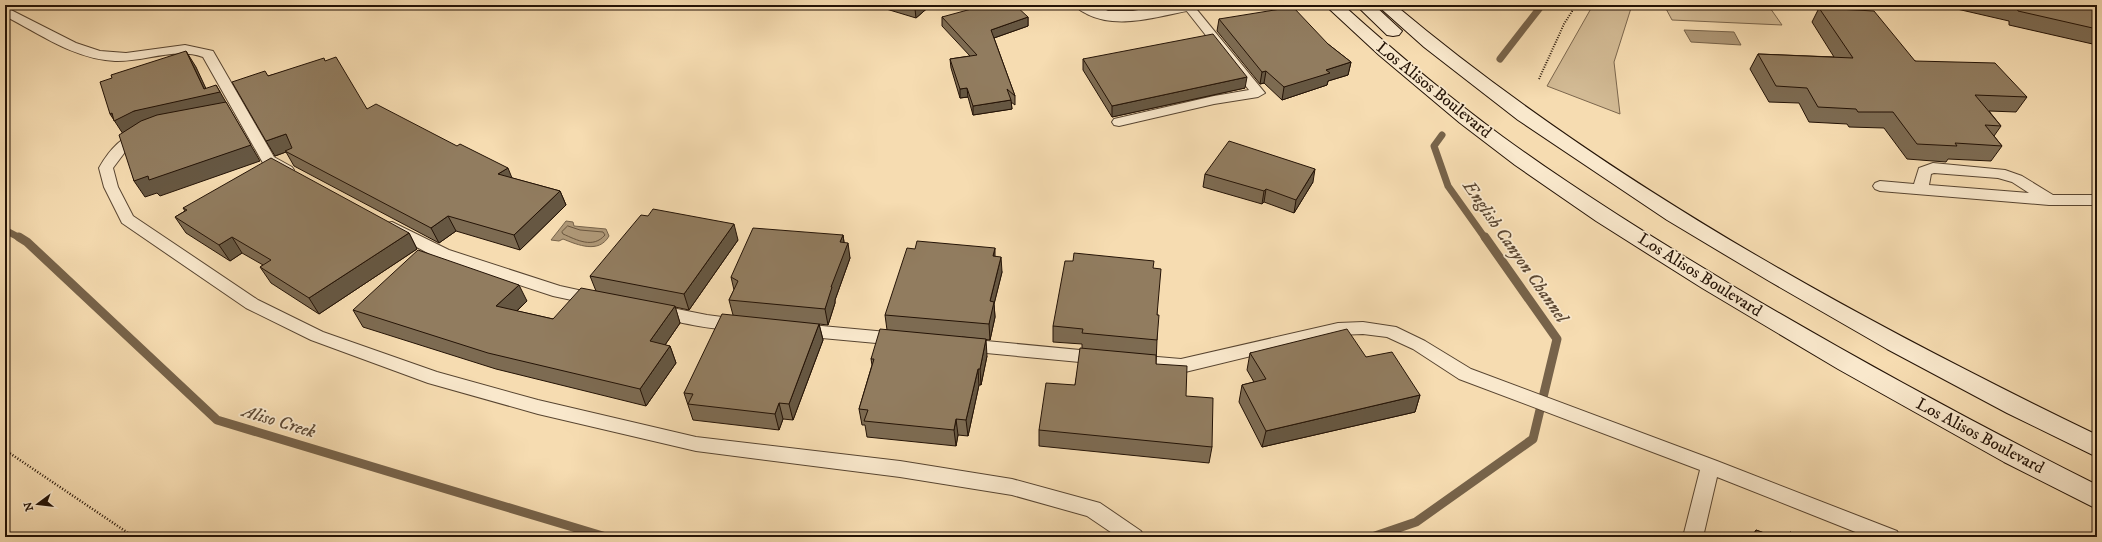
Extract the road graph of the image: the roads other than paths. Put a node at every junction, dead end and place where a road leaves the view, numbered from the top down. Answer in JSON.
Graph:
{"nodes":[{"id":1,"x":1083,"y":5,"type":"edge"},
{"id":2,"x":1190,"y":5,"type":"edge"},
{"id":3,"x":1333,"y":5,"type":"edge"},
{"id":4,"x":1364,"y":5,"type":"edge"},
{"id":5,"x":1385,"y":5,"type":"edge"},
{"id":6,"x":5,"y":11,"type":"edge"},
{"id":7,"x":1463,"y":71,"type":"junction"},
{"id":8,"x":1119,"y":122,"type":"dead end"},
{"id":9,"x":154,"y":130,"type":"edge"},
{"id":10,"x":303,"y":179,"type":"edge"},
{"id":11,"x":1880,"y":186,"type":"dead end"},
{"id":12,"x":1921,"y":189,"type":"junction"},
{"id":13,"x":2049,"y":200,"type":"junction"},
{"id":14,"x":2097,"y":200,"type":"edge"},
{"id":15,"x":380,"y":220,"type":"edge"},
{"id":16,"x":614,"y":302,"type":"edge"},
{"id":17,"x":645,"y":309,"type":"edge"},
{"id":18,"x":754,"y":326,"type":"edge"},
{"id":19,"x":786,"y":329,"type":"edge"},
{"id":20,"x":912,"y":340,"type":"edge"},
{"id":21,"x":952,"y":344,"type":"edge"},
{"id":22,"x":2097,"y":447,"type":"edge"},
{"id":23,"x":1710,"y":466,"type":"junction"},
{"id":24,"x":2097,"y":498,"type":"edge"},
{"id":25,"x":1134,"y":537,"type":"edge"},
{"id":26,"x":1693,"y":537,"type":"edge"},
{"id":27,"x":1890,"y":537,"type":"edge"}],
"edges":[{"from":1,"to":2,"type":"main road"},
{"from":2,"to":8,"type":"lane"},
{"from":3,"to":24,"type":"main road","name":"Los Alisos Boulevard"},
{"from":4,"to":7,"type":"main road"},
{"from":5,"to":7,"type":"main road","name":"Los Alisos Boulevard"},
{"from":6,"to":10,"type":"lane"},
{"from":7,"to":22,"type":"main road","name":"Los Alisos Boulevard"},
{"from":9,"to":25,"type":"lane"},
{"from":11,"to":12,"type":"lane"},
{"from":12,"to":13,"type":"lane"},
{"from":12,"to":13,"type":"lane"},
{"from":13,"to":14,"type":"lane"},
{"from":15,"to":16,"type":"lane"},
{"from":17,"to":18,"type":"lane"},
{"from":19,"to":20,"type":"lane"},
{"from":21,"to":23,"type":"lane"},
{"from":23,"to":26,"type":"lane"},
{"from":23,"to":27,"type":"lane"}]}
